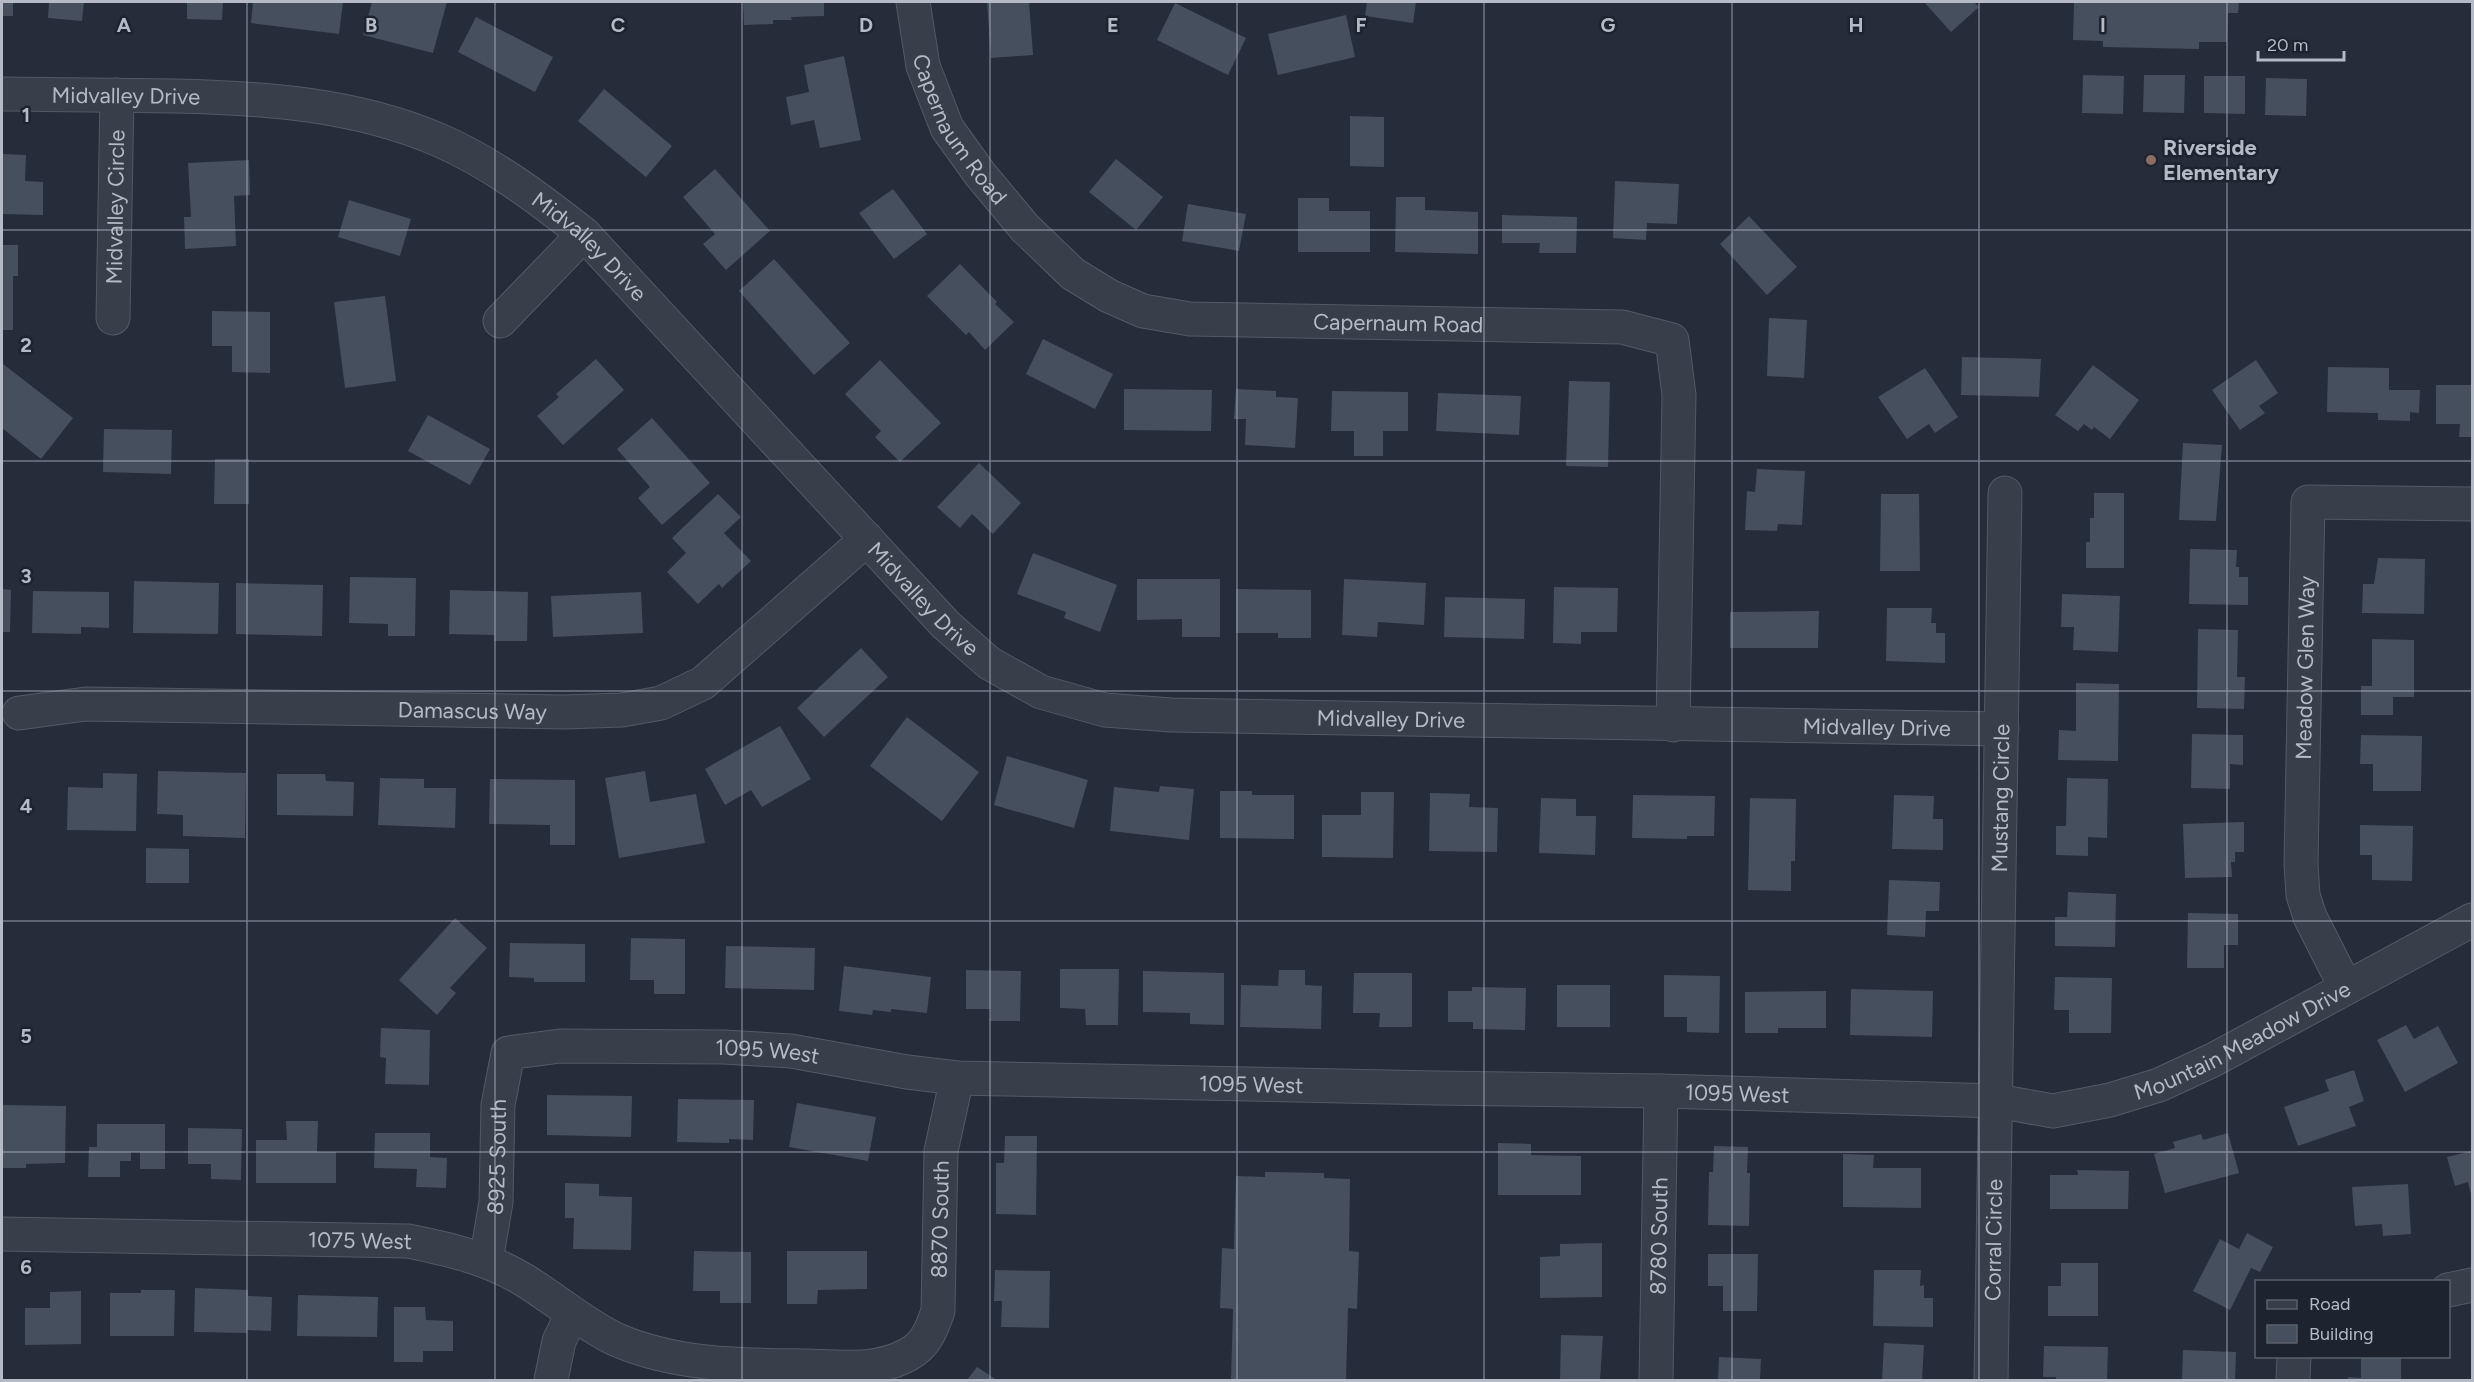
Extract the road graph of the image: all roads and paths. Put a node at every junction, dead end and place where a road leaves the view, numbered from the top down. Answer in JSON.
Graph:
{"nodes":[{"id":1,"x":913,"y":2,"type":"edge"},
{"id":2,"x":2,"y":94,"type":"edge"},
{"id":3,"x":117,"y":95,"type":"junction"},
{"id":4,"x":584,"y":234,"type":"junction"},
{"id":5,"x":112,"y":318,"type":"dead end"},
{"id":6,"x":500,"y":321,"type":"dead end"},
{"id":7,"x":2005,"y":493,"type":"dead end"},
{"id":8,"x":2472,"y":504,"type":"edge"},
{"id":9,"x":867,"y":539,"type":"junction"},
{"id":10,"x":20,"y":713,"type":"dead end"},
{"id":11,"x":1673,"y":725,"type":"junction"},
{"id":12,"x":2002,"y":729,"type":"junction"},
{"id":13,"x":2472,"y":920,"type":"edge"},
{"id":14,"x":2346,"y":988,"type":"junction"},
{"id":15,"x":508,"y":1053,"type":"joint"},
{"id":16,"x":957,"y":1078,"type":"junction"},
{"id":17,"x":1661,"y":1091,"type":"junction"},
{"id":18,"x":1996,"y":1101,"type":"junction"},
{"id":19,"x":2,"y":1234,"type":"edge"},
{"id":20,"x":486,"y":1261,"type":"junction"},
{"id":21,"x":2472,"y":1285,"type":"edge"},
{"id":22,"x":2450,"y":1290,"type":"edge"},
{"id":23,"x":572,"y":1314,"type":"junction"},
{"id":24,"x":911,"y":1354,"type":"joint"},
{"id":25,"x":2294,"y":1358,"type":"edge"},
{"id":26,"x":551,"y":1380,"type":"edge"},
{"id":27,"x":1656,"y":1380,"type":"edge"},
{"id":28,"x":1991,"y":1380,"type":"edge"},
{"id":29,"x":2293,"y":1380,"type":"edge"}],
"edges":[{"from":1,"to":11,"type":"street","name":"Capernaum Road"},
{"from":2,"to":3,"type":"street","name":"Midvalley Drive"},
{"from":3,"to":4,"type":"street","name":"Midvalley Drive"},
{"from":3,"to":5,"type":"street","name":"Midvalley Circle"},
{"from":4,"to":6,"type":"street"},
{"from":4,"to":9,"type":"street","name":"Midvalley Drive"},
{"from":7,"to":12,"type":"street","name":"Mustang Circle"},
{"from":8,"to":14,"type":"street","name":"Meadow Glen Way"},
{"from":9,"to":10,"type":"street","name":"Damascus Way"},
{"from":9,"to":11,"type":"street","name":"Midvalley Drive"},
{"from":11,"to":12,"type":"street","name":"Midvalley Drive"},
{"from":12,"to":18,"type":"street","name":"Mustang Circle"},
{"from":13,"to":14,"type":"street","name":"Mountain Meadow Drive"},
{"from":14,"to":18,"type":"street","name":"Mountain Meadow Drive"},
{"from":15,"to":16,"type":"street","name":"1095 West"},
{"from":15,"to":20,"type":"street","name":"8925 South"},
{"from":16,"to":17,"type":"street","name":"1095 West"},
{"from":16,"to":24,"type":"street","name":"8870 South"},
{"from":17,"to":18,"type":"street","name":"1095 West"},
{"from":17,"to":27,"type":"street","name":"8780 South"},
{"from":18,"to":28,"type":"street","name":"Corral Circle"},
{"from":19,"to":20,"type":"street","name":"1075 West"},
{"from":20,"to":23,"type":"street","name":"1075 West"},
{"from":21,"to":22,"type":"street"},
{"from":23,"to":24,"type":"street","name":"1075 West"},
{"from":23,"to":26,"type":"street"},
{"from":25,"to":29,"type":"street"}]}
